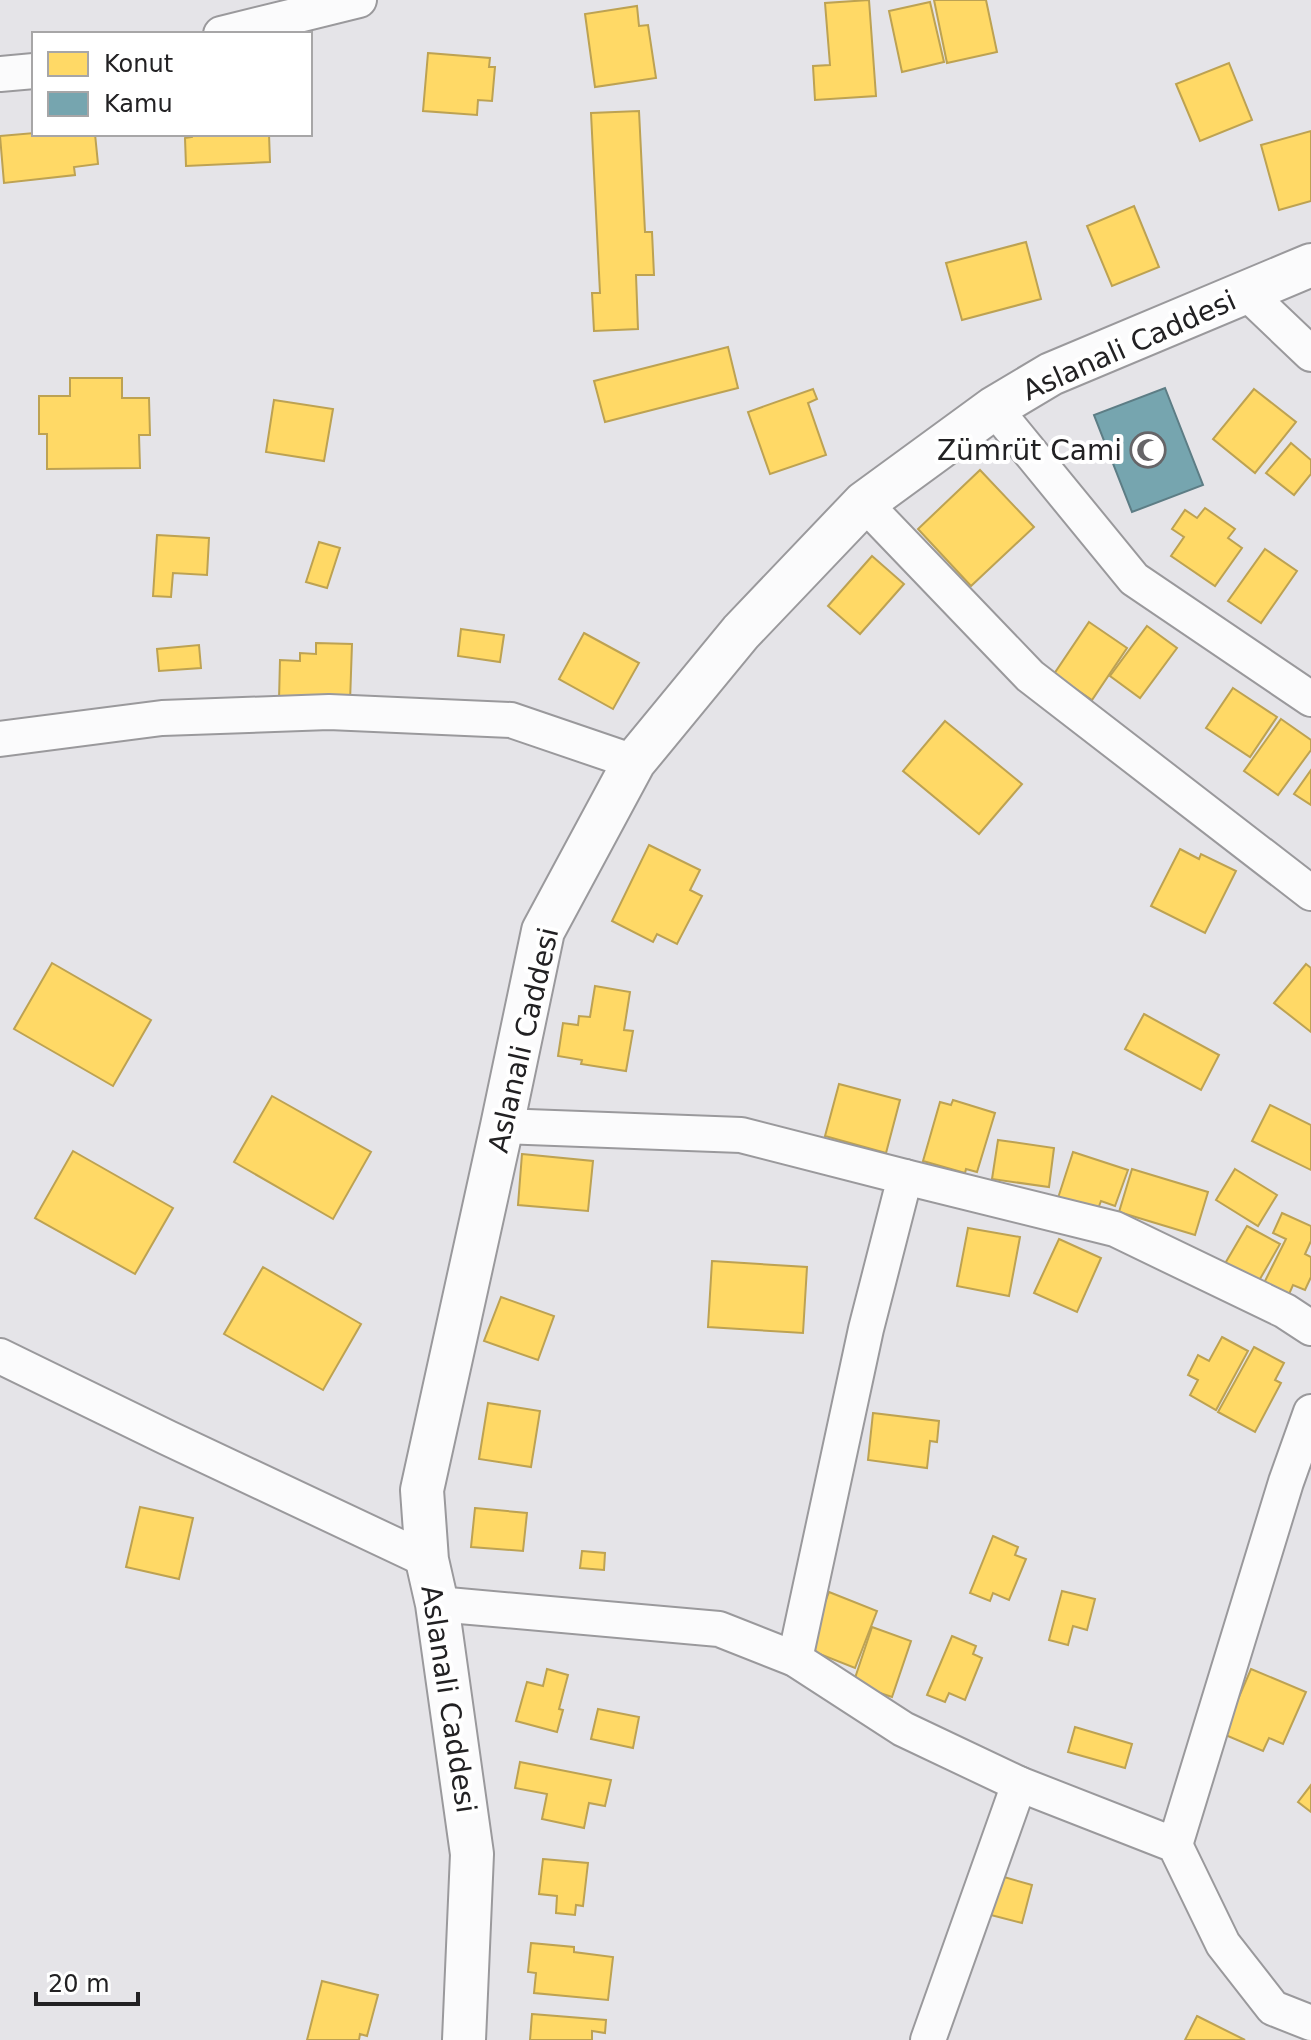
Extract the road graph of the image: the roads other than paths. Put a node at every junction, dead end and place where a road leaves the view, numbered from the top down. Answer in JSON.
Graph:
{"nodes":[{"id":1,"x":359,"y":0,"type":"edge"},
{"id":2,"x":229,"y":32,"type":"edge"},
{"id":3,"x":32,"y":71,"type":"edge"},
{"id":4,"x":0,"y":74,"type":"edge"},
{"id":5,"x":1311,"y":265,"type":"edge"},
{"id":6,"x":1247,"y":293,"type":"junction"},
{"id":7,"x":1311,"y":354,"type":"edge"},
{"id":8,"x":994,"y":408,"type":"junction"},
{"id":9,"x":864,"y":503,"type":"junction"},
{"id":10,"x":1311,"y":699,"type":"edge"},
{"id":11,"x":0,"y":739,"type":"edge"},
{"id":12,"x":634,"y":762,"type":"junction"},
{"id":13,"x":1311,"y":893,"type":"edge"},
{"id":14,"x":502,"y":1126,"type":"junction"},
{"id":15,"x":905,"y":1177,"type":"junction"},
{"id":16,"x":1311,"y":1328,"type":"edge"},
{"id":17,"x":0,"y":1356,"type":"edge"},
{"id":18,"x":1311,"y":1412,"type":"edge"},
{"id":19,"x":427,"y":1560,"type":"junction"},
{"id":20,"x":437,"y":1604,"type":"junction"},
{"id":21,"x":795,"y":1659,"type":"junction"},
{"id":22,"x":1019,"y":1784,"type":"junction"},
{"id":23,"x":1175,"y":1845,"type":"junction"},
{"id":24,"x":1311,"y":2023,"type":"edge"},
{"id":25,"x":464,"y":2040,"type":"edge"},
{"id":26,"x":928,"y":2040,"type":"edge"}],
"edges":[{"from":1,"to":2,"type":"street"},
{"from":3,"to":4,"type":"street"},
{"from":5,"to":6,"type":"street","name":"Aslanali Caddesi"},
{"from":6,"to":7,"type":"street"},
{"from":6,"to":8,"type":"street","name":"Aslanali Caddesi"},
{"from":8,"to":9,"type":"street","name":"Aslanali Caddesi"},
{"from":8,"to":10,"type":"street"},
{"from":9,"to":12,"type":"street","name":"Aslanali Caddesi"},
{"from":9,"to":13,"type":"street"},
{"from":11,"to":12,"type":"street"},
{"from":12,"to":14,"type":"street","name":"Aslanali Caddesi"},
{"from":14,"to":15,"type":"street"},
{"from":14,"to":19,"type":"street","name":"Aslanali Caddesi"},
{"from":15,"to":16,"type":"street"},
{"from":15,"to":21,"type":"street"},
{"from":17,"to":19,"type":"street"},
{"from":18,"to":23,"type":"street"},
{"from":19,"to":20,"type":"street","name":"Aslanali Caddesi"},
{"from":20,"to":21,"type":"street"},
{"from":20,"to":25,"type":"street","name":"Aslanali Caddesi"},
{"from":21,"to":22,"type":"street"},
{"from":22,"to":23,"type":"street"},
{"from":22,"to":26,"type":"street"},
{"from":23,"to":24,"type":"street"}]}
